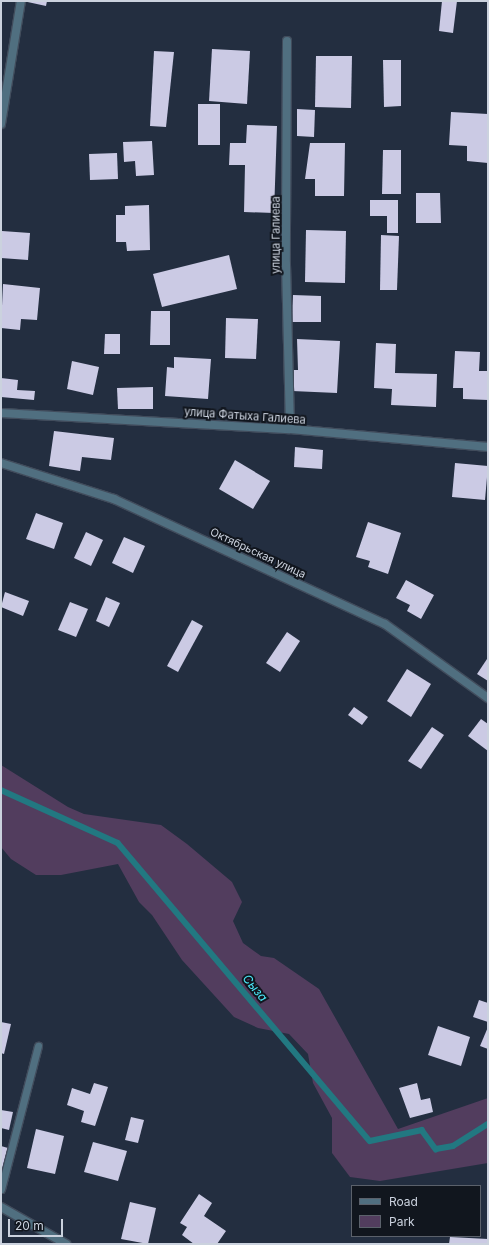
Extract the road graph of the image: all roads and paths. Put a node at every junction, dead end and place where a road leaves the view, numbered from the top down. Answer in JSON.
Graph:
{"nodes":[{"id":1,"x":21,"y":1,"type":"edge"},
{"id":2,"x":288,"y":41,"type":"dead end"},
{"id":3,"x":1,"y":124,"type":"edge"},
{"id":4,"x":1,"y":413,"type":"edge"},
{"id":5,"x":290,"y":430,"type":"junction"},
{"id":6,"x":488,"y":447,"type":"edge"},
{"id":7,"x":1,"y":463,"type":"edge"},
{"id":8,"x":488,"y":698,"type":"edge"},
{"id":9,"x":38,"y":1046,"type":"dead end"},
{"id":10,"x":1,"y":1189,"type":"edge"},
{"id":11,"x":1,"y":1207,"type":"edge"},
{"id":12,"x":66,"y":1244,"type":"edge"}],
"edges":[{"from":1,"to":3,"type":"street"},
{"from":2,"to":5,"type":"street","name":"улица Галиева"},
{"from":4,"to":5,"type":"street","name":"улица Фатыха Галиева"},
{"from":5,"to":6,"type":"street","name":"улица Фатыха Галиева"},
{"from":7,"to":8,"type":"street","name":"Октябрьская улица"},
{"from":9,"to":10,"type":"lane"},
{"from":11,"to":12,"type":"street"}]}
